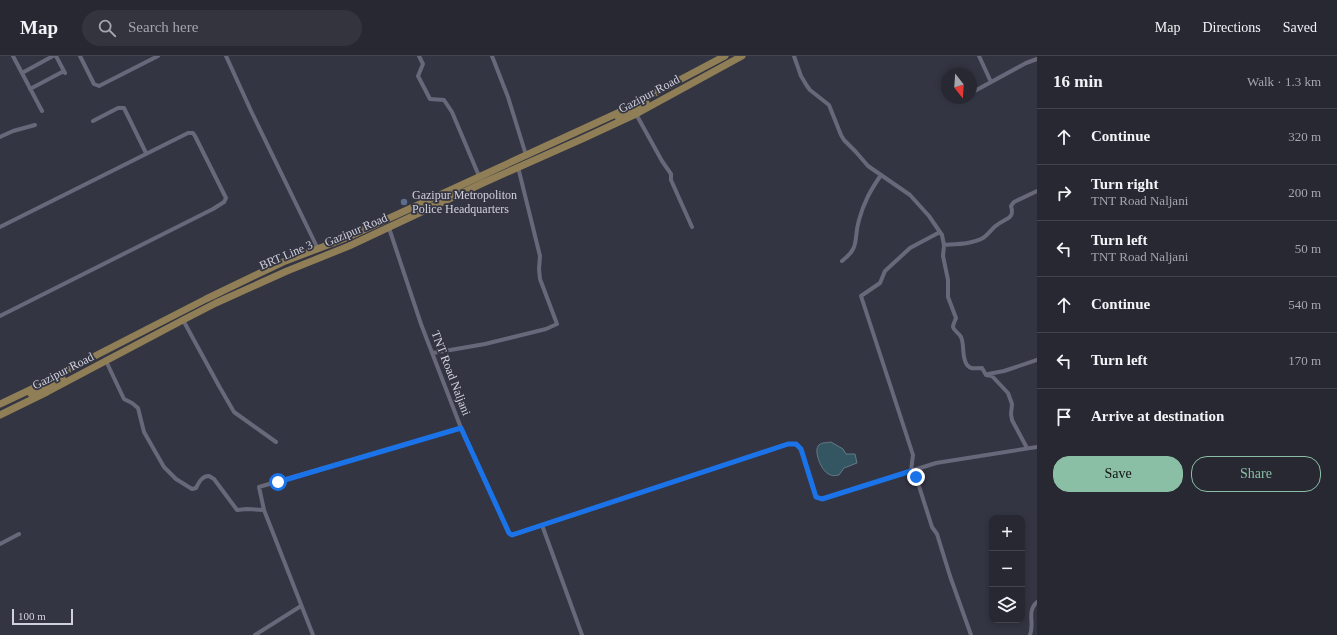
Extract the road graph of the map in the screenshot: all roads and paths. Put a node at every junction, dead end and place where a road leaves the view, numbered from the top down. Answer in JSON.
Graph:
{"nodes":[{"id":1,"x":13,"y":56,"type":"edge"},
{"id":2,"x":54,"y":56,"type":"edge"},
{"id":3,"x":80,"y":56,"type":"edge"},
{"id":4,"x":158,"y":56,"type":"edge"},
{"id":5,"x":226,"y":56,"type":"edge"},
{"id":6,"x":419,"y":56,"type":"edge"},
{"id":7,"x":492,"y":56,"type":"edge"},
{"id":8,"x":725,"y":56,"type":"edge"},
{"id":9,"x":735,"y":56,"type":"edge"},
{"id":10,"x":742,"y":56,"type":"edge"},
{"id":11,"x":794,"y":56,"type":"edge"},
{"id":12,"x":979,"y":56,"type":"edge"},
{"id":13,"x":1037,"y":59,"type":"edge"},
{"id":14,"x":22,"y":73,"type":"junction"},
{"id":15,"x":991,"y":82,"type":"junction"},
{"id":16,"x":30,"y":89,"type":"junction"},
{"id":17,"x":977,"y":90,"type":"edge"},
{"id":18,"x":42,"y":111,"type":"dead end"},
{"id":19,"x":636,"y":114,"type":"junction"},
{"id":20,"x":93,"y":121,"type":"dead end"},
{"id":21,"x":35,"y":125,"type":"dead end"},
{"id":22,"x":0,"y":137,"type":"edge"},
{"id":23,"x":146,"y":153,"type":"junction"},
{"id":24,"x":526,"y":155,"type":"junction"},
{"id":25,"x":518,"y":167,"type":"junction"},
{"id":26,"x":881,"y":175,"type":"junction"},
{"id":27,"x":479,"y":176,"type":"junction"},
{"id":28,"x":1037,"y":191,"type":"edge"},
{"id":29,"x":0,"y":227,"type":"edge"},
{"id":30,"x":692,"y":227,"type":"dead end"},
{"id":31,"x":388,"y":228,"type":"junction"},
{"id":32,"x":940,"y":232,"type":"junction"},
{"id":33,"x":944,"y":245,"type":"junction"},
{"id":34,"x":318,"y":248,"type":"junction"},
{"id":35,"x":842,"y":261,"type":"dead end"},
{"id":36,"x":0,"y":316,"type":"edge"},
{"id":37,"x":183,"y":320,"type":"junction"},
{"id":38,"x":433,"y":353,"type":"junction"},
{"id":39,"x":1037,"y":360,"type":"edge"},
{"id":40,"x":106,"y":361,"type":"junction"},
{"id":41,"x":986,"y":375,"type":"junction"},
{"id":42,"x":0,"y":404,"type":"edge"},
{"id":43,"x":0,"y":410,"type":"edge"},
{"id":44,"x":0,"y":415,"type":"edge"},
{"id":45,"x":461,"y":428,"type":"junction"},
{"id":46,"x":276,"y":442,"type":"dead end"},
{"id":47,"x":1037,"y":447,"type":"edge"},
{"id":48,"x":1027,"y":448,"type":"junction"},
{"id":49,"x":911,"y":471,"type":"junction"},
{"id":50,"x":264,"y":510,"type":"junction"},
{"id":51,"x":542,"y":525,"type":"junction"},
{"id":52,"x":19,"y":534,"type":"dead end"},
{"id":53,"x":0,"y":544,"type":"edge"},
{"id":54,"x":1037,"y":602,"type":"edge"},
{"id":55,"x":301,"y":606,"type":"junction"},
{"id":56,"x":255,"y":635,"type":"edge"},
{"id":57,"x":313,"y":635,"type":"edge"},
{"id":58,"x":582,"y":635,"type":"edge"},
{"id":59,"x":971,"y":635,"type":"edge"},
{"id":60,"x":1030,"y":635,"type":"edge"}],
"edges":[{"from":1,"to":14,"type":"street"},
{"from":2,"to":14,"type":"street"},
{"from":2,"to":16,"type":"street"},
{"from":3,"to":4,"type":"street"},
{"from":5,"to":34,"type":"street"},
{"from":6,"to":27,"type":"street"},
{"from":7,"to":24,"type":"street"},
{"from":8,"to":24,"type":"main road","name":"Gazipur Road"},
{"from":9,"to":43,"type":"main road","name":"BRT Line 3"},
{"from":10,"to":19,"type":"main road","name":"Gazipur Road"},
{"from":11,"to":26,"type":"street"},
{"from":12,"to":15,"type":"street"},
{"from":13,"to":15,"type":"street"},
{"from":14,"to":16,"type":"street"},
{"from":15,"to":17,"type":"street"},
{"from":16,"to":18,"type":"street"},
{"from":19,"to":25,"type":"main road","name":"Gazipur Road"},
{"from":19,"to":30,"type":"street"},
{"from":20,"to":23,"type":"street"},
{"from":21,"to":22,"type":"street"},
{"from":23,"to":29,"type":"street"},
{"from":23,"to":36,"type":"street"},
{"from":24,"to":27,"type":"main road","name":"Gazipur Road"},
{"from":25,"to":31,"type":"main road","name":"Gazipur Road"},
{"from":25,"to":38,"type":"street"},
{"from":26,"to":32,"type":"street"},
{"from":26,"to":35,"type":"street"},
{"from":27,"to":34,"type":"main road","name":"Gazipur Road"},
{"from":28,"to":33,"type":"street"},
{"from":31,"to":37,"type":"main road","name":"Gazipur Road"},
{"from":31,"to":38,"type":"street","name":"TNT Road Naljani"},
{"from":32,"to":33,"type":"street"},
{"from":32,"to":49,"type":"street"},
{"from":33,"to":41,"type":"street"},
{"from":34,"to":42,"type":"main road","name":"Gazipur Road"},
{"from":37,"to":40,"type":"main road","name":"Gazipur Road"},
{"from":37,"to":46,"type":"street"},
{"from":38,"to":45,"type":"street","name":"TNT Road Naljani"},
{"from":39,"to":41,"type":"street"},
{"from":40,"to":44,"type":"main road","name":"Gazipur Road"},
{"from":40,"to":50,"type":"street"},
{"from":41,"to":48,"type":"street"},
{"from":45,"to":50,"type":"street"},
{"from":45,"to":51,"type":"street","name":"TNT Road Naljani"},
{"from":47,"to":48,"type":"street"},
{"from":48,"to":49,"type":"street"},
{"from":49,"to":51,"type":"street"},
{"from":49,"to":59,"type":"street"},
{"from":50,"to":55,"type":"street"},
{"from":51,"to":58,"type":"street"},
{"from":52,"to":53,"type":"street"},
{"from":54,"to":60,"type":"street"},
{"from":55,"to":56,"type":"street"},
{"from":55,"to":57,"type":"street"}]}
